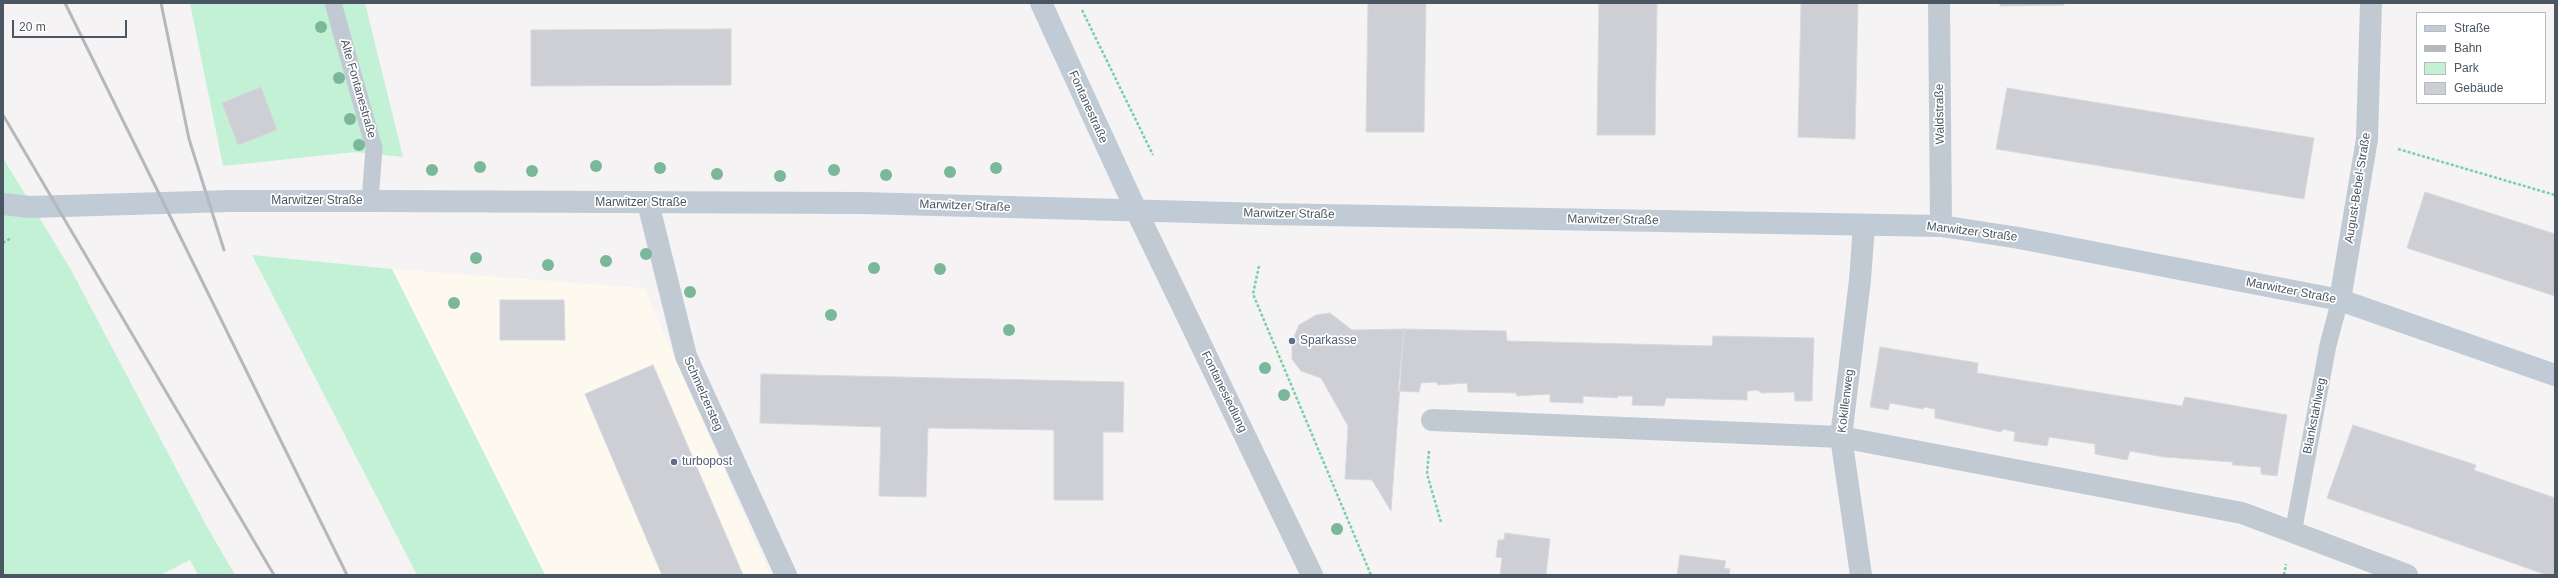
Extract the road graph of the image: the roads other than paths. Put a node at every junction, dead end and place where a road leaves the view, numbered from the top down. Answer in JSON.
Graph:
{"nodes":[{"id":1,"x":333,"y":3,"type":"edge"},
{"id":2,"x":1041,"y":3,"type":"edge"},
{"id":3,"x":1939,"y":3,"type":"edge"},
{"id":4,"x":2371,"y":3,"type":"edge"},
{"id":5,"x":370,"y":201,"type":"junction"},
{"id":6,"x":648,"y":203,"type":"junction"},
{"id":7,"x":3,"y":204,"type":"edge"},
{"id":8,"x":1136,"y":210,"type":"junction"},
{"id":9,"x":1864,"y":226,"type":"junction"},
{"id":10,"x":1942,"y":226,"type":"junction"},
{"id":11,"x":2340,"y":300,"type":"junction"},
{"id":12,"x":2555,"y":375,"type":"edge"},
{"id":13,"x":1432,"y":420,"type":"road end"},
{"id":14,"x":1841,"y":437,"type":"junction"},
{"id":15,"x":2292,"y":533,"type":"junction"},
{"id":16,"x":786,"y":575,"type":"edge"},
{"id":17,"x":1312,"y":575,"type":"edge"},
{"id":18,"x":1861,"y":575,"type":"edge"},
{"id":19,"x":2407,"y":575,"type":"edge"}],
"edges":[{"from":1,"to":5,"type":"lane","name":"Alte Fontanestraße"},
{"from":2,"to":8,"type":"main road","name":"Fontanestraße"},
{"from":3,"to":10,"type":"street","name":"Waldstraße"},
{"from":4,"to":11,"type":"street","name":"August-Bebel-Straße"},
{"from":5,"to":6,"type":"main road","name":"Marwitzer Straße"},
{"from":5,"to":7,"type":"main road","name":"Marwitzer Straße"},
{"from":6,"to":8,"type":"main road","name":"Marwitzer Straße"},
{"from":6,"to":16,"type":"street","name":"Schmelzersteg"},
{"from":8,"to":9,"type":"main road","name":"Marwitzer Straße"},
{"from":8,"to":17,"type":"street","name":"Fontanesiedlung"},
{"from":9,"to":10,"type":"main road","name":"Marwitzer Straße"},
{"from":9,"to":14,"type":"street","name":"Kokillenweg"},
{"from":10,"to":11,"type":"main road","name":"Marwitzer Straße"},
{"from":11,"to":12,"type":"main road","name":"Marwitzer Straße"},
{"from":11,"to":15,"type":"lane","name":"Blankstahlweg"},
{"from":13,"to":14,"type":"street"},
{"from":14,"to":15,"type":"street"},
{"from":14,"to":18,"type":"street","name":"Kokillenweg"},
{"from":15,"to":19,"type":"street"}]}
